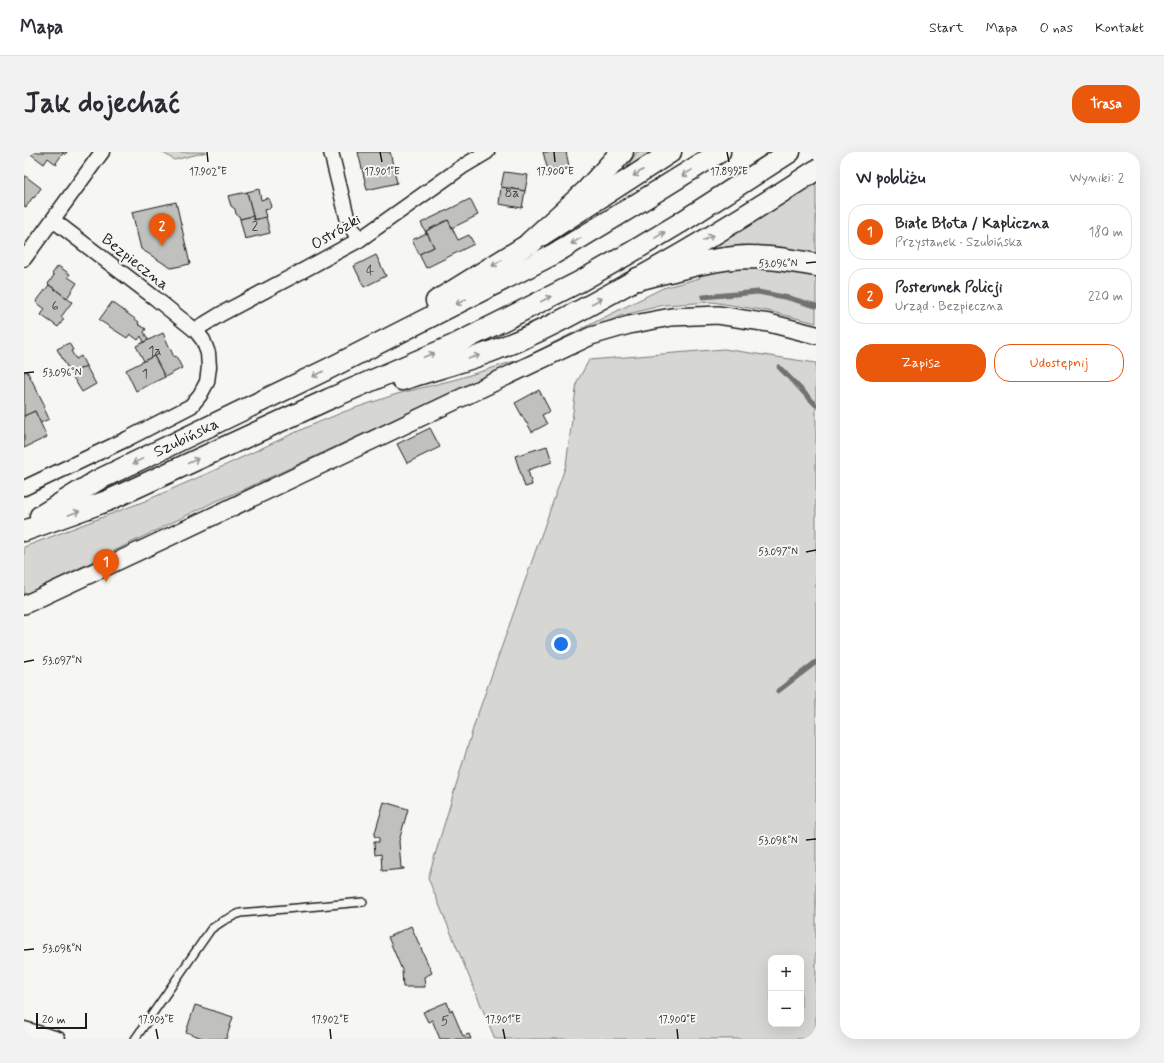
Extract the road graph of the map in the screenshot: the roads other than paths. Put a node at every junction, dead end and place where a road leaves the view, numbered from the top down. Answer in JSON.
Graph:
{"nodes":[{"id":1,"x":102,"y":152,"type":"edge"},
{"id":2,"x":331,"y":152,"type":"edge"},
{"id":3,"x":487,"y":152,"type":"edge"},
{"id":4,"x":622,"y":152,"type":"edge"},
{"id":5,"x":671,"y":152,"type":"edge"},
{"id":6,"x":720,"y":152,"type":"edge"},
{"id":7,"x":790,"y":152,"type":"edge"},
{"id":8,"x":816,"y":170,"type":"edge"},
{"id":9,"x":53,"y":220,"type":"junction"},
{"id":10,"x":359,"y":240,"type":"junction"},
{"id":11,"x":530,"y":243,"type":"junction"},
{"id":12,"x":24,"y":259,"type":"edge"},
{"id":13,"x":816,"y":265,"type":"edge"},
{"id":14,"x":638,"y":279,"type":"junction"},
{"id":15,"x":196,"y":331,"type":"junction"},
{"id":16,"x":816,"y":335,"type":"edge"},
{"id":17,"x":353,"y":356,"type":"junction"},
{"id":18,"x":329,"y":399,"type":"junction"},
{"id":19,"x":24,"y":488,"type":"edge"},
{"id":20,"x":24,"y":526,"type":"edge"},
{"id":21,"x":24,"y":531,"type":"edge"},
{"id":22,"x":24,"y":605,"type":"edge"},
{"id":23,"x":363,"y":902,"type":"dead end"},
{"id":24,"x":24,"y":1029,"type":"edge"},
{"id":25,"x":58,"y":1039,"type":"edge"},
{"id":26,"x":136,"y":1039,"type":"edge"}],
"edges":[{"from":1,"to":9,"type":"street"},
{"from":2,"to":10,"type":"street"},
{"from":3,"to":10,"type":"street","name":"Ostróżki"},
{"from":4,"to":11,"type":"highway"},
{"from":5,"to":11,"type":"main road","one_way":true},
{"from":6,"to":17,"type":"main road","one_way":true},
{"from":18,"to":7,"type":"main road","one_way":true},
{"from":14,"to":8,"type":"main road","one_way":true},
{"from":9,"to":12,"type":"street"},
{"from":9,"to":15,"type":"street","name":"Bezpieczna"},
{"from":10,"to":15,"type":"street","name":"Ostróżki"},
{"from":11,"to":17,"type":"main road","one_way":true},
{"from":13,"to":14,"type":"highway"},
{"from":18,"to":14,"type":"main road","one_way":true},
{"from":15,"to":19,"type":"street","name":"Szubińska"},
{"from":16,"to":22,"type":"street"},
{"from":17,"to":20,"type":"main road","name":"Szubińska","one_way":true},
{"from":21,"to":18,"type":"main road","name":"Szubińska","one_way":true},
{"from":23,"to":26,"type":"lane"},
{"from":24,"to":25,"type":"street"}]}
